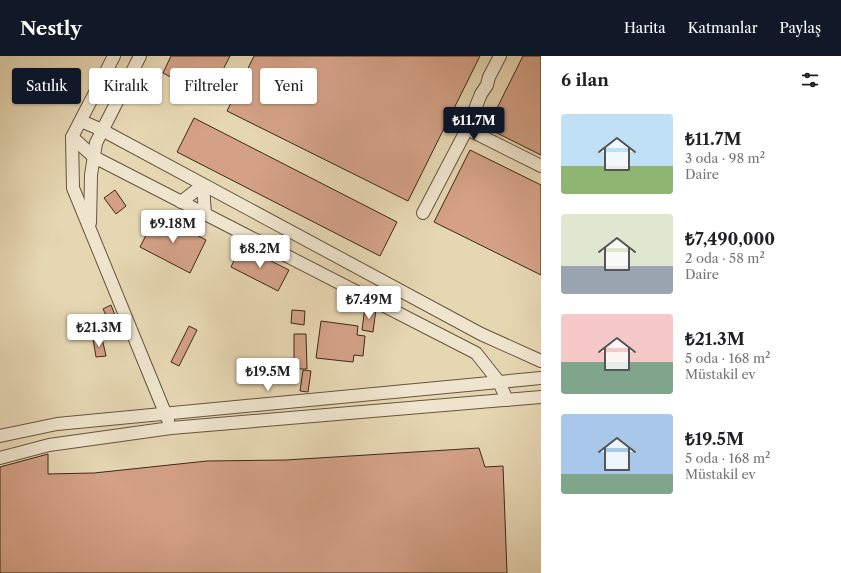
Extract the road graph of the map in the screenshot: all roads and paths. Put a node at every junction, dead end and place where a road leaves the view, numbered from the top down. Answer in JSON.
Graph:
{"nodes":[{"id":1,"x":114,"y":56,"type":"edge"},
{"id":2,"x":140,"y":56,"type":"edge"},
{"id":3,"x":500,"y":56,"type":"edge"},
{"id":4,"x":80,"y":121,"type":"junction"},
{"id":5,"x":467,"y":129,"type":"junction"},
{"id":6,"x":102,"y":130,"type":"junction"},
{"id":7,"x":72,"y":137,"type":"junction"},
{"id":8,"x":94,"y":157,"type":"junction"},
{"id":9,"x":541,"y":166,"type":"edge"},
{"id":10,"x":203,"y":185,"type":"junction"},
{"id":11,"x":181,"y":202,"type":"junction"},
{"id":12,"x":423,"y":213,"type":"dead end"},
{"id":13,"x":205,"y":214,"type":"junction"},
{"id":14,"x":90,"y":228,"type":"junction"},
{"id":15,"x":541,"y":361,"type":"edge"},
{"id":16,"x":541,"y":378,"type":"edge"},
{"id":17,"x":499,"y":382,"type":"junction"},
{"id":18,"x":541,"y":398,"type":"edge"},
{"id":19,"x":508,"y":400,"type":"junction"},
{"id":20,"x":166,"y":414,"type":"junction"},
{"id":21,"x":171,"y":428,"type":"junction"},
{"id":22,"x":0,"y":436,"type":"edge"},
{"id":23,"x":0,"y":458,"type":"edge"}],
"edges":[{"from":1,"to":4,"type":"street"},
{"from":2,"to":6,"type":"street"},
{"from":3,"to":5,"type":"street"},
{"from":4,"to":6,"type":"street"},
{"from":4,"to":7,"type":"street"},
{"from":5,"to":9,"type":"street"},
{"from":5,"to":12,"type":"street"},
{"from":6,"to":8,"type":"street"},
{"from":6,"to":10,"type":"street"},
{"from":7,"to":8,"type":"street"},
{"from":7,"to":14,"type":"street"},
{"from":8,"to":11,"type":"street"},
{"from":8,"to":14,"type":"street"},
{"from":10,"to":11,"type":"street"},
{"from":10,"to":13,"type":"street"},
{"from":10,"to":15,"type":"street"},
{"from":11,"to":13,"type":"street"},
{"from":13,"to":17,"type":"street"},
{"from":14,"to":20,"type":"street"},
{"from":16,"to":17,"type":"street"},
{"from":17,"to":19,"type":"street"},
{"from":17,"to":20,"type":"street"},
{"from":18,"to":19,"type":"street"},
{"from":19,"to":21,"type":"street"},
{"from":20,"to":21,"type":"street"},
{"from":20,"to":22,"type":"street"},
{"from":21,"to":23,"type":"street"}]}
